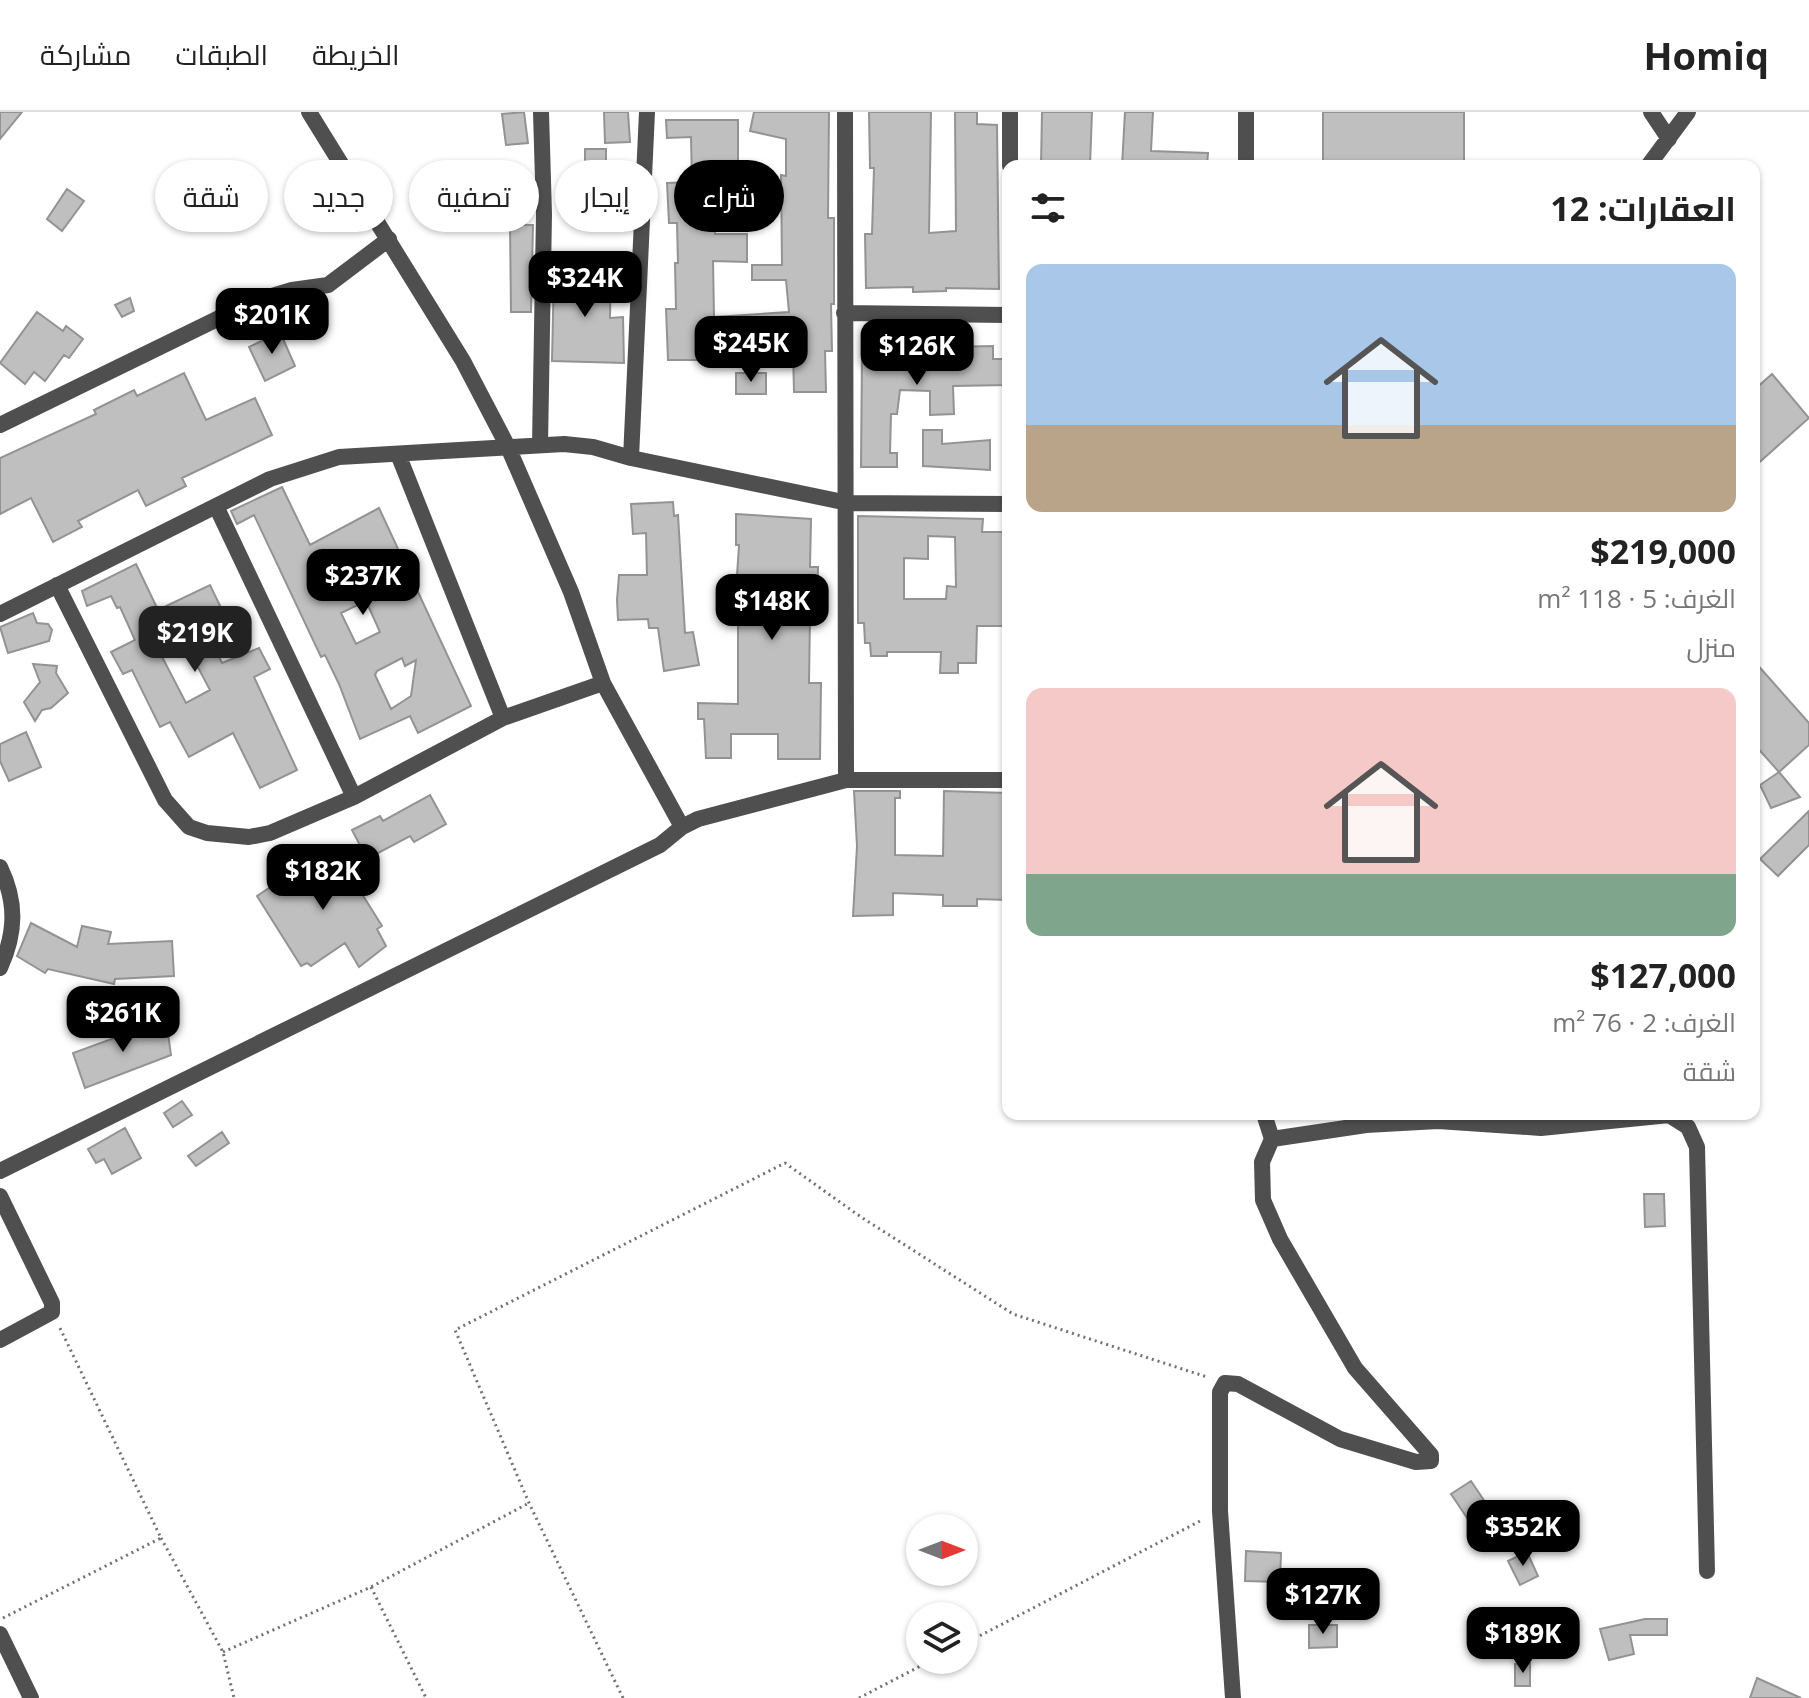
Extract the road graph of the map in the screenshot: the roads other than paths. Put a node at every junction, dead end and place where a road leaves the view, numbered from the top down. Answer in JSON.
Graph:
{"nodes":[{"id":1,"x":309,"y":112,"type":"edge"},
{"id":2,"x":541,"y":112,"type":"edge"},
{"id":3,"x":647,"y":112,"type":"edge"},
{"id":4,"x":845,"y":112,"type":"edge"},
{"id":5,"x":1010,"y":112,"type":"edge"},
{"id":6,"x":1246,"y":112,"type":"edge"},
{"id":7,"x":1651,"y":112,"type":"edge"},
{"id":8,"x":1688,"y":112,"type":"edge"},
{"id":9,"x":1669,"y":139,"type":"junction"},
{"id":10,"x":1010,"y":160,"type":"edge"},
{"id":11,"x":1246,"y":160,"type":"edge"},
{"id":12,"x":1653,"y":160,"type":"edge"},
{"id":13,"x":389,"y":239,"type":"junction"},
{"id":14,"x":844,"y":313,"type":"junction"},
{"id":15,"x":1002,"y":315,"type":"edge"},
{"id":16,"x":0,"y":425,"type":"edge"},
{"id":17,"x":540,"y":445,"type":"junction"},
{"id":18,"x":508,"y":447,"type":"junction"},
{"id":19,"x":398,"y":454,"type":"junction"},
{"id":20,"x":631,"y":458,"type":"junction"},
{"id":21,"x":848,"y":503,"type":"junction"},
{"id":22,"x":1002,"y":504,"type":"edge"},
{"id":23,"x":216,"y":506,"type":"junction"},
{"id":24,"x":57,"y":585,"type":"junction"},
{"id":25,"x":0,"y":614,"type":"edge"},
{"id":26,"x":603,"y":683,"type":"junction"},
{"id":27,"x":503,"y":718,"type":"junction"},
{"id":28,"x":846,"y":780,"type":"junction"},
{"id":29,"x":1002,"y":780,"type":"edge"},
{"id":30,"x":354,"y":797,"type":"junction"},
{"id":31,"x":682,"y":827,"type":"junction"},
{"id":32,"x":0,"y":867,"type":"edge"},
{"id":33,"x":0,"y":968,"type":"edge"},
{"id":34,"x":1266,"y":1120,"type":"edge"},
{"id":35,"x":1620,"y":1120,"type":"edge"},
{"id":36,"x":1677,"y":1120,"type":"edge"},
{"id":37,"x":1272,"y":1139,"type":"junction"},
{"id":38,"x":0,"y":1171,"type":"edge"},
{"id":39,"x":0,"y":1196,"type":"edge"},
{"id":40,"x":0,"y":1340,"type":"edge"},
{"id":41,"x":1707,"y":1571,"type":"dead end"},
{"id":42,"x":0,"y":1634,"type":"edge"},
{"id":43,"x":31,"y":1698,"type":"edge"},
{"id":44,"x":1233,"y":1698,"type":"edge"}],
"edges":[{"from":1,"to":13,"type":"street"},
{"from":2,"to":17,"type":"street"},
{"from":3,"to":20,"type":"street"},
{"from":4,"to":14,"type":"street"},
{"from":5,"to":10,"type":"street"},
{"from":6,"to":11,"type":"street"},
{"from":7,"to":9,"type":"street"},
{"from":8,"to":9,"type":"street"},
{"from":9,"to":12,"type":"street"},
{"from":13,"to":16,"type":"street"},
{"from":13,"to":18,"type":"street"},
{"from":14,"to":15,"type":"street"},
{"from":14,"to":21,"type":"street"},
{"from":17,"to":18,"type":"street"},
{"from":17,"to":20,"type":"street"},
{"from":18,"to":19,"type":"street"},
{"from":18,"to":26,"type":"street"},
{"from":19,"to":23,"type":"street"},
{"from":19,"to":27,"type":"street"},
{"from":20,"to":21,"type":"street"},
{"from":21,"to":22,"type":"street"},
{"from":21,"to":28,"type":"street"},
{"from":23,"to":24,"type":"street"},
{"from":23,"to":30,"type":"street"},
{"from":24,"to":25,"type":"street"},
{"from":24,"to":30,"type":"street"},
{"from":26,"to":27,"type":"street"},
{"from":26,"to":31,"type":"street"},
{"from":27,"to":30,"type":"street"},
{"from":28,"to":29,"type":"street"},
{"from":28,"to":31,"type":"street"},
{"from":31,"to":38,"type":"street"},
{"from":32,"to":33,"type":"street"},
{"from":34,"to":37,"type":"street"},
{"from":35,"to":37,"type":"street"},
{"from":36,"to":41,"type":"street"},
{"from":37,"to":44,"type":"street"},
{"from":39,"to":40,"type":"street"},
{"from":42,"to":43,"type":"street"}]}
